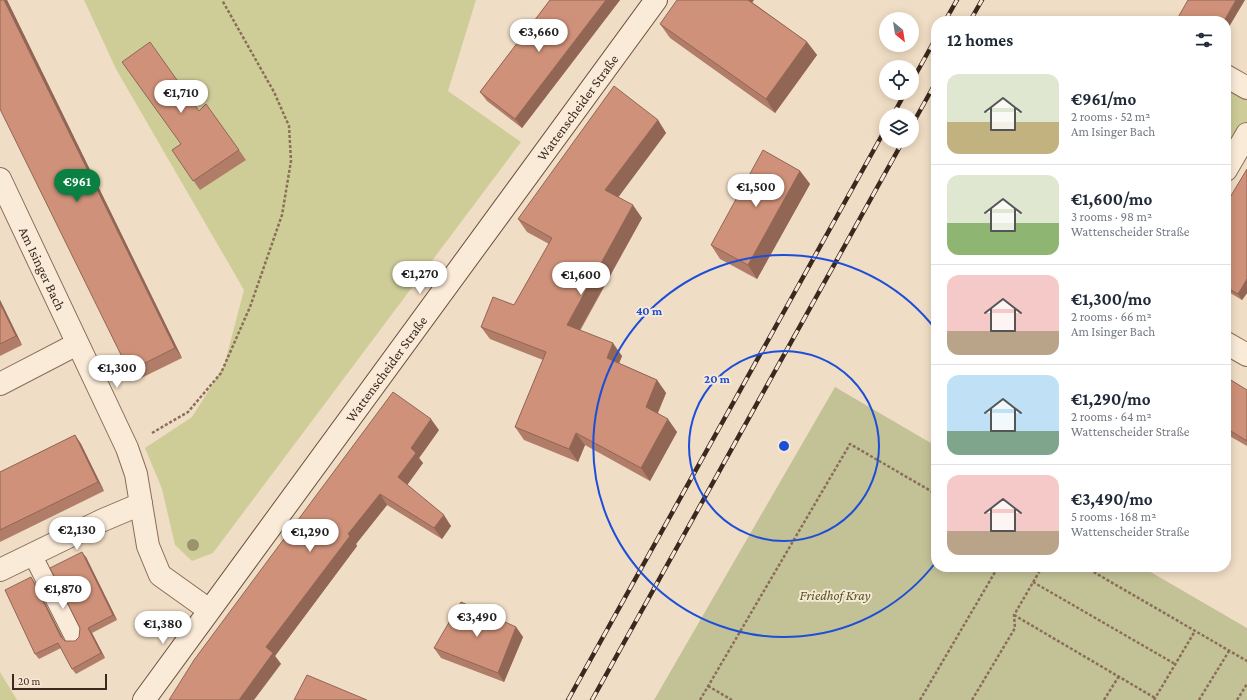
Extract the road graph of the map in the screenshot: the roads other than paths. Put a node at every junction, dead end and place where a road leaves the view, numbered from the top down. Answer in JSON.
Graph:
{"nodes":[{"id":1,"x":656,"y":0,"type":"edge"},
{"id":2,"x":1231,"y":79,"type":"edge"},
{"id":3,"x":1247,"y":88,"type":"edge"},
{"id":4,"x":1247,"y":134,"type":"edge"},
{"id":5,"x":1231,"y":161,"type":"edge"},
{"id":6,"x":2,"y":190,"type":"edge"},
{"id":7,"x":77,"y":344,"type":"junction"},
{"id":8,"x":1231,"y":346,"type":"edge"},
{"id":9,"x":1247,"y":356,"type":"edge"},
{"id":10,"x":0,"y":384,"type":"edge"},
{"id":11,"x":141,"y":504,"type":"junction"},
{"id":12,"x":32,"y":554,"type":"junction"},
{"id":13,"x":0,"y":570,"type":"edge"},
{"id":14,"x":209,"y":610,"type":"junction"},
{"id":15,"x":74,"y":637,"type":"dead end"},
{"id":16,"x":144,"y":700,"type":"edge"}],
"edges":[{"from":1,"to":14,"type":"main road","name":"Wattenscheider Straße"},
{"from":2,"to":3,"type":"main road"},
{"from":4,"to":5,"type":"main road"},
{"from":6,"to":7,"type":"main road","name":"Am Isinger Bach"},
{"from":7,"to":10,"type":"main road"},
{"from":7,"to":11,"type":"main road","name":"Am Isinger Bach"},
{"from":8,"to":9,"type":"main road"},
{"from":11,"to":12,"type":"main road"},
{"from":11,"to":14,"type":"main road","name":"Am Isinger Bach"},
{"from":12,"to":13,"type":"main road"},
{"from":12,"to":15,"type":"lane"},
{"from":14,"to":16,"type":"main road","name":"Wattenscheider Straße"}]}
